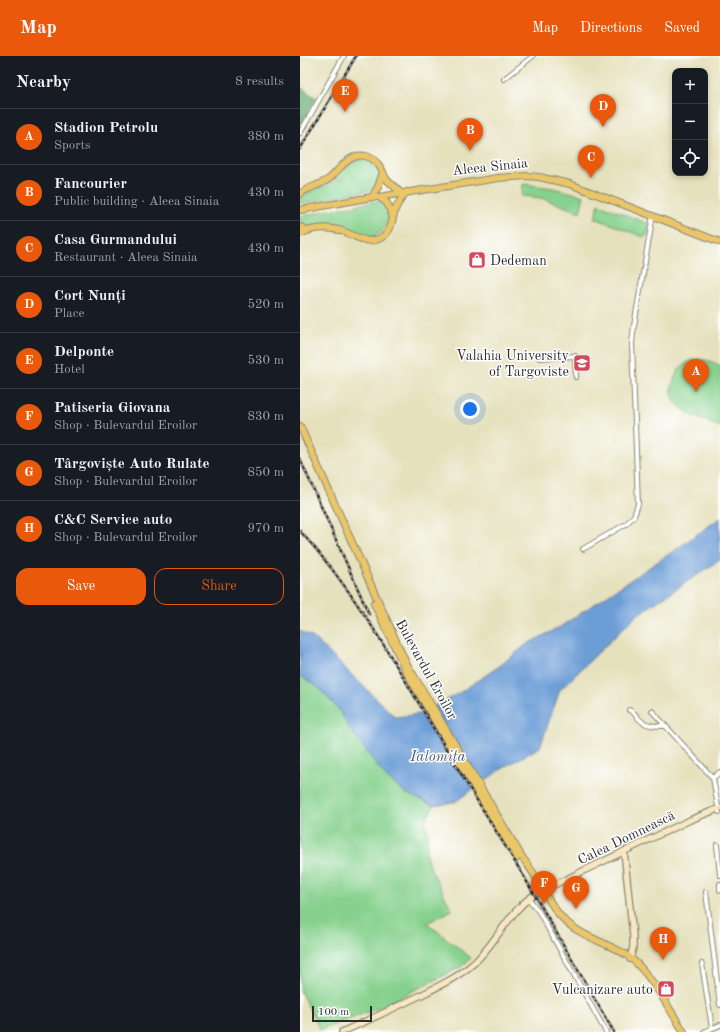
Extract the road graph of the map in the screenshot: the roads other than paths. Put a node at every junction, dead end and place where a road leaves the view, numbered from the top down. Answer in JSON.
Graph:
{"nodes":[{"id":1,"x":344,"y":56,"type":"edge"},
{"id":2,"x":533,"y":56,"type":"edge"},
{"id":3,"x":504,"y":79,"type":"dead end"},
{"id":4,"x":300,"y":133,"type":"edge"},
{"id":5,"x":383,"y":172,"type":"junction"},
{"id":6,"x":399,"y":191,"type":"junction"},
{"id":7,"x":407,"y":192,"type":"junction"},
{"id":8,"x":300,"y":194,"type":"edge"},
{"id":9,"x":372,"y":198,"type":"junction"},
{"id":10,"x":300,"y":210,"type":"edge"},
{"id":11,"x":653,"y":215,"type":"junction"},
{"id":12,"x":393,"y":218,"type":"junction"},
{"id":13,"x":302,"y":230,"type":"edge"},
{"id":14,"x":719,"y":240,"type":"edge"},
{"id":15,"x":540,"y":358,"type":"dead end"},
{"id":16,"x":576,"y":378,"type":"dead end"},
{"id":17,"x":300,"y":426,"type":"edge"},
{"id":18,"x":300,"y":437,"type":"edge"},
{"id":19,"x":583,"y":549,"type":"dead end"},
{"id":20,"x":415,"y":684,"type":"junction"},
{"id":21,"x":629,"y":710,"type":"dead end"},
{"id":22,"x":652,"y":711,"type":"dead end"},
{"id":23,"x":665,"y":726,"type":"junction"},
{"id":24,"x":720,"y":772,"type":"edge"},
{"id":25,"x":713,"y":778,"type":"junction"},
{"id":26,"x":719,"y":810,"type":"edge"},
{"id":27,"x":717,"y":845,"type":"dead end"},
{"id":28,"x":624,"y":853,"type":"junction"},
{"id":29,"x":720,"y":875,"type":"edge"},
{"id":30,"x":720,"y":884,"type":"edge"},
{"id":31,"x":542,"y":890,"type":"junction"},
{"id":32,"x":720,"y":890,"type":"edge"},
{"id":33,"x":706,"y":892,"type":"dead end"},
{"id":34,"x":529,"y":899,"type":"junction"},
{"id":35,"x":630,"y":959,"type":"junction"},
{"id":36,"x":702,"y":964,"type":"dead end"},
{"id":37,"x":720,"y":1004,"type":"edge"},
{"id":38,"x":720,"y":1025,"type":"edge"},
{"id":39,"x":712,"y":1028,"type":"junction"},
{"id":40,"x":342,"y":1032,"type":"edge"},
{"id":41,"x":606,"y":1032,"type":"edge"},
{"id":42,"x":684,"y":1032,"type":"edge"},
{"id":43,"x":704,"y":1032,"type":"edge"}],
"edges":[{"from":1,"to":4,"type":"street"},
{"from":2,"to":3,"type":"street"},
{"from":5,"to":6,"type":"main road"},
{"from":5,"to":8,"type":"main road"},
{"from":5,"to":9,"type":"main road"},
{"from":6,"to":9,"type":"main road","name":"Aleea Sinaia"},
{"from":6,"to":14,"type":"main road","name":"Aleea Sinaia"},
{"from":7,"to":9,"type":"main road","name":"Aleea Sinaia"},
{"from":7,"to":11,"type":"main road","name":"Aleea Sinaia"},
{"from":7,"to":12,"type":"main road"},
{"from":9,"to":10,"type":"main road"},
{"from":9,"to":12,"type":"main road"},
{"from":11,"to":14,"type":"main road","name":"Aleea Sinaia"},
{"from":11,"to":19,"type":"street"},
{"from":12,"to":13,"type":"main road"},
{"from":15,"to":16,"type":"street"},
{"from":17,"to":20,"type":"main road","name":"Bulevardul Eroilor"},
{"from":18,"to":20,"type":"main road","name":"Bulevardul Eroilor"},
{"from":20,"to":31,"type":"main road","name":"Bulevardul Eroilor"},
{"from":21,"to":23,"type":"street"},
{"from":22,"to":23,"type":"street"},
{"from":23,"to":25,"type":"street"},
{"from":24,"to":25,"type":"street"},
{"from":25,"to":26,"type":"street"},
{"from":26,"to":28,"type":"main road","name":"Calea Domnească"},
{"from":27,"to":29,"type":"street"},
{"from":28,"to":31,"type":"main road","name":"Calea Domnească"},
{"from":28,"to":31,"type":"main road","name":"Calea Domnească"},
{"from":28,"to":35,"type":"main road"},
{"from":30,"to":32,"type":"street"},
{"from":31,"to":34,"type":"main road"},
{"from":31,"to":35,"type":"main road","name":"Bulevardul Eroilor"},
{"from":33,"to":37,"type":"street"},
{"from":34,"to":40,"type":"main road"},
{"from":34,"to":41,"type":"street"},
{"from":35,"to":42,"type":"main road","name":"Bulevardul Eroilor"},
{"from":36,"to":39,"type":"street"},
{"from":38,"to":39,"type":"street"},
{"from":39,"to":43,"type":"street"}]}
